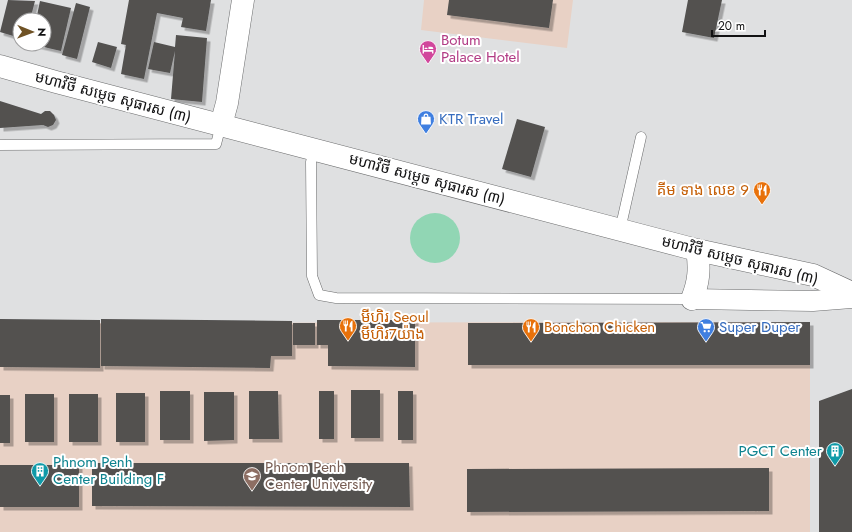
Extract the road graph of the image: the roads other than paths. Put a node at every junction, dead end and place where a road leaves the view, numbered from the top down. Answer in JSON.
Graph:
{"nodes":[{"id":1,"x":243,"y":0,"type":"edge"},
{"id":2,"x":0,"y":66,"type":"edge"},
{"id":3,"x":221,"y":125,"type":"junction"},
{"id":4,"x":641,"y":137,"type":"dead end"},
{"id":5,"x":0,"y":146,"type":"edge"},
{"id":6,"x":314,"y":149,"type":"junction"},
{"id":7,"x":620,"y":230,"type":"junction"},
{"id":8,"x":698,"y":250,"type":"junction"},
{"id":9,"x":852,"y":293,"type":"edge"},
{"id":10,"x":852,"y":298,"type":"edge"},
{"id":11,"x":692,"y":299,"type":"junction"}],
"edges":[{"from":1,"to":3,"type":"street"},
{"from":2,"to":3,"type":"street","name":"មហាវិថី សម្តេច សុធារស (៣)"},
{"from":3,"to":5,"type":"lane"},
{"from":3,"to":6,"type":"street","name":"មហាវិថី សម្តេច សុធារស (៣)"},
{"from":4,"to":7,"type":"lane"},
{"from":6,"to":7,"type":"street","name":"មហាវិថី សម្តេច សុធារស (៣)"},
{"from":6,"to":11,"type":"lane"},
{"from":7,"to":8,"type":"street","name":"មហាវិថី សម្តេច សុធារស (៣)"},
{"from":8,"to":9,"type":"street","name":"មហាវិថី សម្តេច សុធារស (៣)"},
{"from":8,"to":11,"type":"street"},
{"from":10,"to":11,"type":"street"}]}
